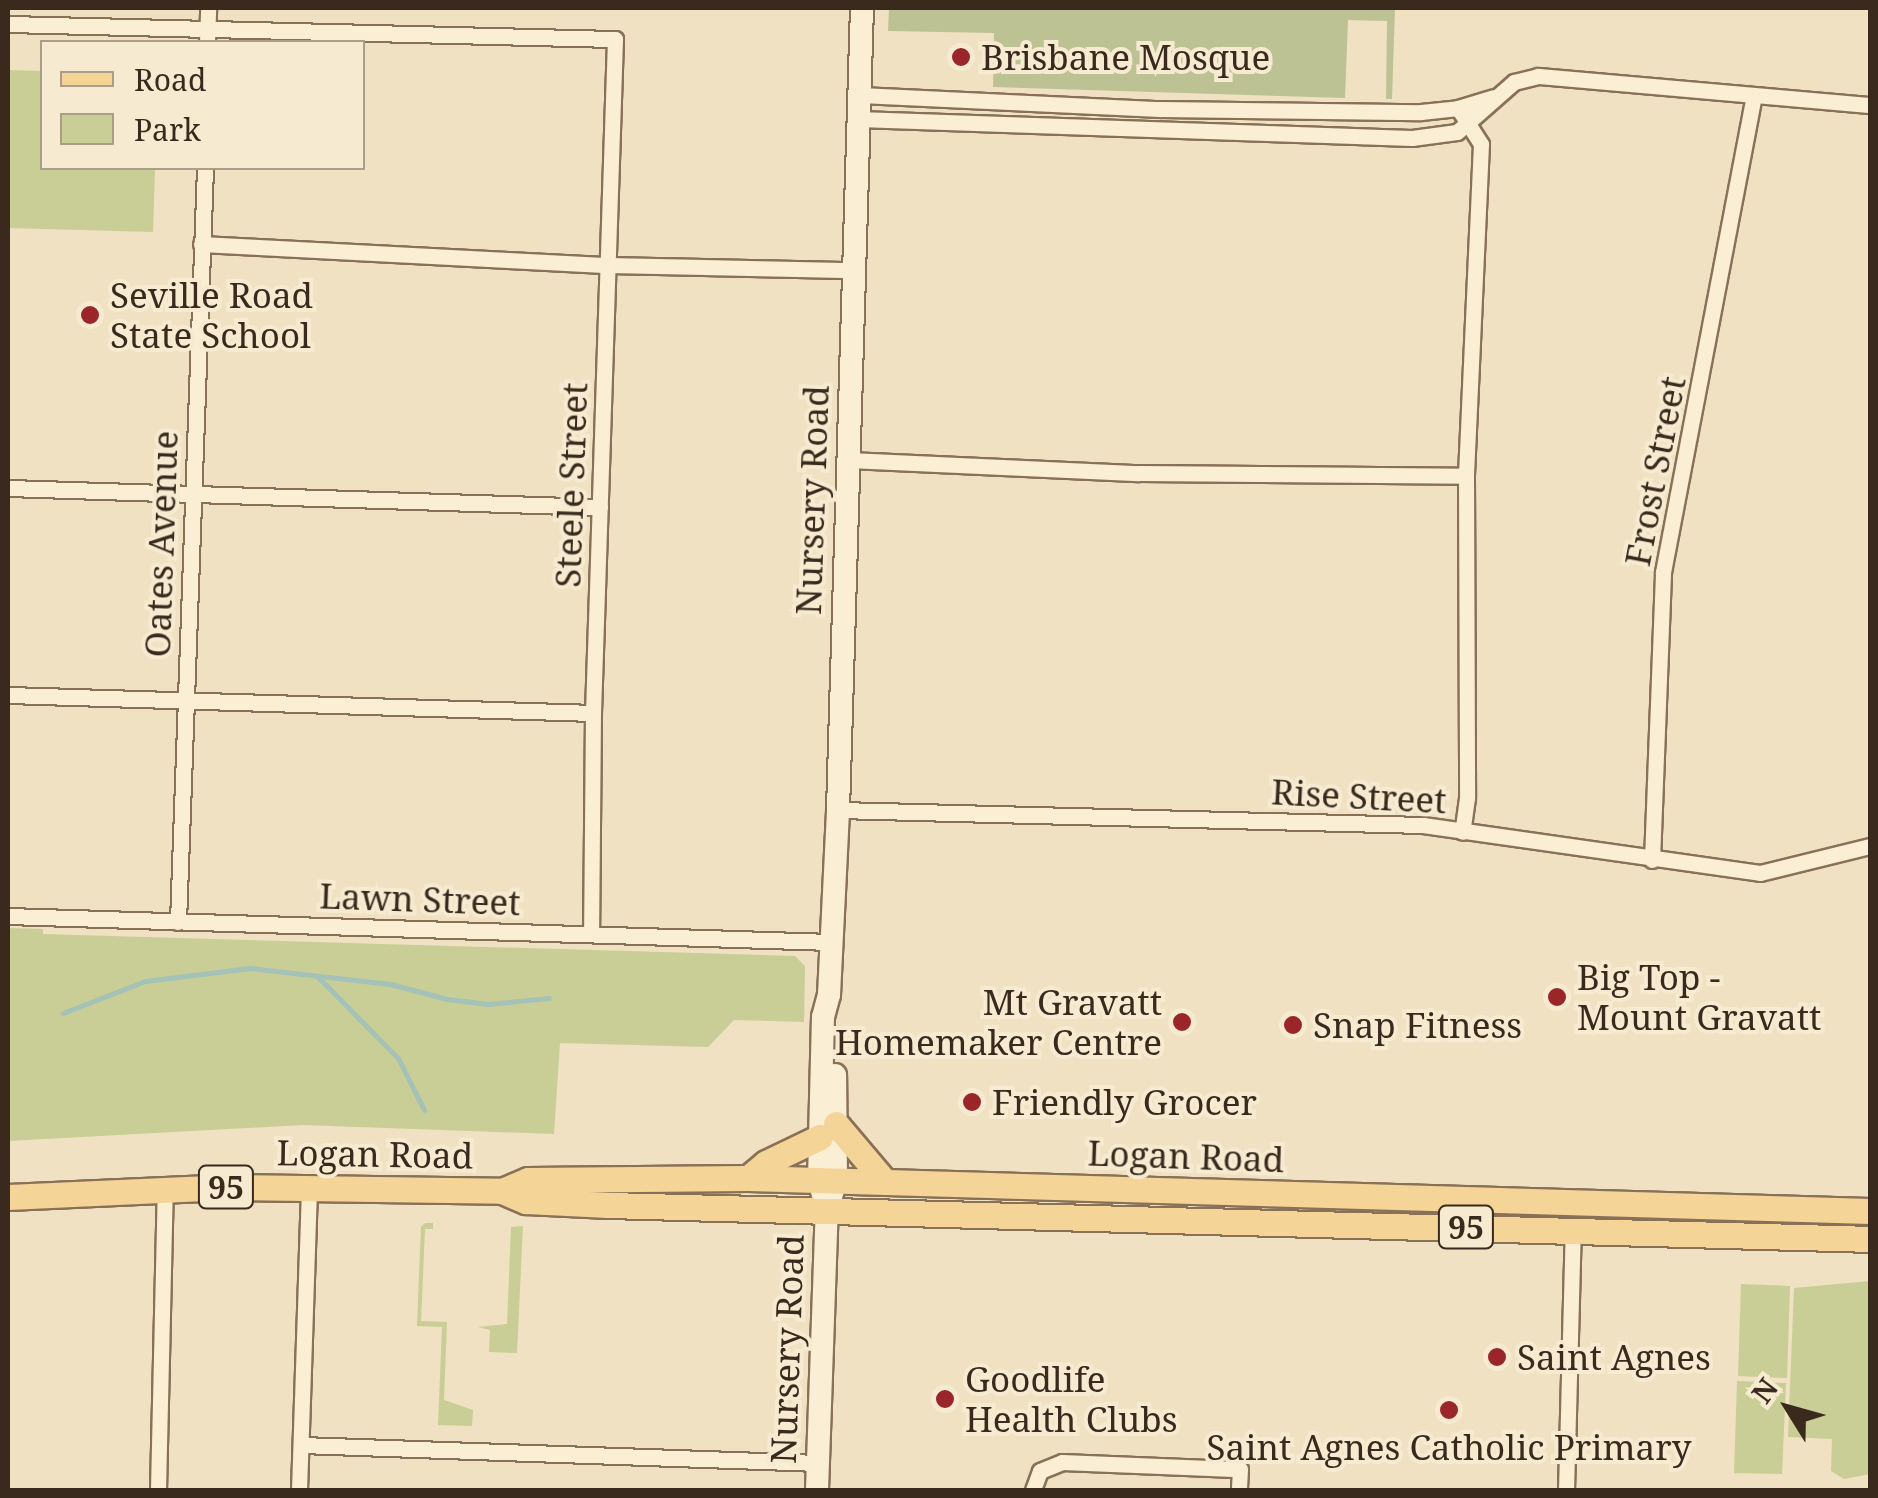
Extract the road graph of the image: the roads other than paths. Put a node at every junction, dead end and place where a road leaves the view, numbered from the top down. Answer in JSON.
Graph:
{"nodes":[{"id":1,"x":208,"y":8,"type":"edge"},
{"id":2,"x":862,"y":8,"type":"edge"},
{"id":3,"x":8,"y":24,"type":"edge"},
{"id":4,"x":207,"y":36,"type":"edge"},
{"id":5,"x":1497,"y":95,"type":"junction"},
{"id":6,"x":860,"y":96,"type":"junction"},
{"id":7,"x":1754,"y":96,"type":"junction"},
{"id":8,"x":1870,"y":104,"type":"edge"},
{"id":9,"x":1458,"y":108,"type":"junction"},
{"id":10,"x":858,"y":120,"type":"junction"},
{"id":11,"x":1471,"y":122,"type":"junction"},
{"id":12,"x":204,"y":170,"type":"edge"},
{"id":13,"x":201,"y":244,"type":"junction"},
{"id":14,"x":608,"y":265,"type":"junction"},
{"id":15,"x":855,"y":270,"type":"junction"},
{"id":16,"x":848,"y":460,"type":"junction"},
{"id":17,"x":1466,"y":476,"type":"junction"},
{"id":18,"x":8,"y":488,"type":"edge"},
{"id":19,"x":193,"y":494,"type":"junction"},
{"id":20,"x":600,"y":507,"type":"junction"},
{"id":21,"x":8,"y":696,"type":"edge"},
{"id":22,"x":186,"y":702,"type":"junction"},
{"id":23,"x":593,"y":713,"type":"junction"},
{"id":24,"x":838,"y":810,"type":"junction"},
{"id":25,"x":1462,"y":832,"type":"junction"},
{"id":26,"x":1870,"y":846,"type":"edge"},
{"id":27,"x":1652,"y":860,"type":"junction"},
{"id":28,"x":8,"y":916,"type":"edge"},
{"id":29,"x":178,"y":922,"type":"junction"},
{"id":30,"x":591,"y":934,"type":"junction"},
{"id":31,"x":832,"y":942,"type":"junction"},
{"id":32,"x":828,"y":1130,"type":"junction"},
{"id":33,"x":748,"y":1178,"type":"junction"},
{"id":34,"x":827,"y":1180,"type":"junction"},
{"id":35,"x":885,"y":1182,"type":"junction"},
{"id":36,"x":309,"y":1188,"type":"junction"},
{"id":37,"x":165,"y":1190,"type":"junction"},
{"id":38,"x":502,"y":1192,"type":"junction"},
{"id":39,"x":8,"y":1197,"type":"edge"},
{"id":40,"x":827,"y":1210,"type":"junction"},
{"id":41,"x":1870,"y":1211,"type":"edge"},
{"id":42,"x":1573,"y":1231,"type":"junction"},
{"id":43,"x":1870,"y":1239,"type":"edge"},
{"id":44,"x":301,"y":1445,"type":"junction"},
{"id":45,"x":818,"y":1464,"type":"junction"},
{"id":46,"x":158,"y":1490,"type":"edge"},
{"id":47,"x":299,"y":1490,"type":"edge"},
{"id":48,"x":817,"y":1490,"type":"edge"},
{"id":49,"x":1033,"y":1490,"type":"edge"},
{"id":50,"x":1240,"y":1490,"type":"edge"},
{"id":51,"x":1566,"y":1490,"type":"edge"}],
"edges":[{"from":1,"to":4,"type":"street"},
{"from":2,"to":6,"type":"main road","name":"Nursery Road"},
{"from":3,"to":4,"type":"street"},
{"from":4,"to":14,"type":"street","name":"Steele Street"},
{"from":5,"to":7,"type":"street"},
{"from":5,"to":9,"type":"street"},
{"from":5,"to":11,"type":"street"},
{"from":6,"to":9,"type":"street"},
{"from":6,"to":10,"type":"main road","name":"Nursery Road"},
{"from":7,"to":8,"type":"street"},
{"from":7,"to":27,"type":"street","name":"Frost Street"},
{"from":9,"to":11,"type":"street"},
{"from":10,"to":11,"type":"street"},
{"from":10,"to":15,"type":"main road","name":"Nursery Road"},
{"from":11,"to":17,"type":"street"},
{"from":12,"to":13,"type":"street","name":"Oates Avenue"},
{"from":13,"to":14,"type":"street"},
{"from":13,"to":19,"type":"street","name":"Oates Avenue"},
{"from":14,"to":15,"type":"street"},
{"from":14,"to":20,"type":"street","name":"Steele Street"},
{"from":15,"to":16,"type":"main road","name":"Nursery Road"},
{"from":16,"to":17,"type":"street"},
{"from":16,"to":24,"type":"main road","name":"Nursery Road"},
{"from":17,"to":25,"type":"street"},
{"from":18,"to":19,"type":"street"},
{"from":19,"to":20,"type":"street"},
{"from":19,"to":22,"type":"street","name":"Oates Avenue"},
{"from":20,"to":23,"type":"street","name":"Steele Street"},
{"from":21,"to":22,"type":"street"},
{"from":22,"to":23,"type":"street"},
{"from":22,"to":29,"type":"street","name":"Oates Avenue"},
{"from":23,"to":30,"type":"street","name":"Steele Street"},
{"from":24,"to":25,"type":"street","name":"Rise Street"},
{"from":24,"to":31,"type":"main road","name":"Nursery Road"},
{"from":25,"to":27,"type":"street","name":"Rise Street"},
{"from":26,"to":27,"type":"street","name":"Rise Street"},
{"from":28,"to":29,"type":"street","name":"Lawn Street"},
{"from":29,"to":30,"type":"street","name":"Lawn Street"},
{"from":30,"to":31,"type":"street","name":"Lawn Street"},
{"from":31,"to":32,"type":"main road","name":"Nursery Road"},
{"from":32,"to":33,"type":"main road"},
{"from":32,"to":34,"type":"main road","name":"Nursery Road"},
{"from":32,"to":35,"type":"main road"},
{"from":33,"to":34,"type":"main road","name":"Logan Road","number":"95"},
{"from":33,"to":38,"type":"main road","name":"Logan Road","number":"95"},
{"from":34,"to":35,"type":"main road","name":"Logan Road","number":"95"},
{"from":34,"to":40,"type":"main road","name":"Nursery Road"},
{"from":35,"to":41,"type":"main road","name":"Logan Road","number":"95"},
{"from":36,"to":37,"type":"main road","name":"Logan Road","number":"95"},
{"from":36,"to":38,"type":"main road","name":"Logan Road","number":"95"},
{"from":36,"to":44,"type":"street"},
{"from":37,"to":39,"type":"main road","name":"Logan Road","number":"95"},
{"from":37,"to":46,"type":"street"},
{"from":38,"to":40,"type":"main road","name":"Logan Road","number":"95"},
{"from":40,"to":42,"type":"main road","name":"Logan Road","number":"95"},
{"from":40,"to":45,"type":"main road","name":"Nursery Road"},
{"from":42,"to":43,"type":"main road","name":"Logan Road","number":"95"},
{"from":42,"to":51,"type":"street"},
{"from":44,"to":45,"type":"street"},
{"from":44,"to":47,"type":"street"},
{"from":45,"to":48,"type":"main road","name":"Nursery Road"},
{"from":49,"to":50,"type":"street"}]}
